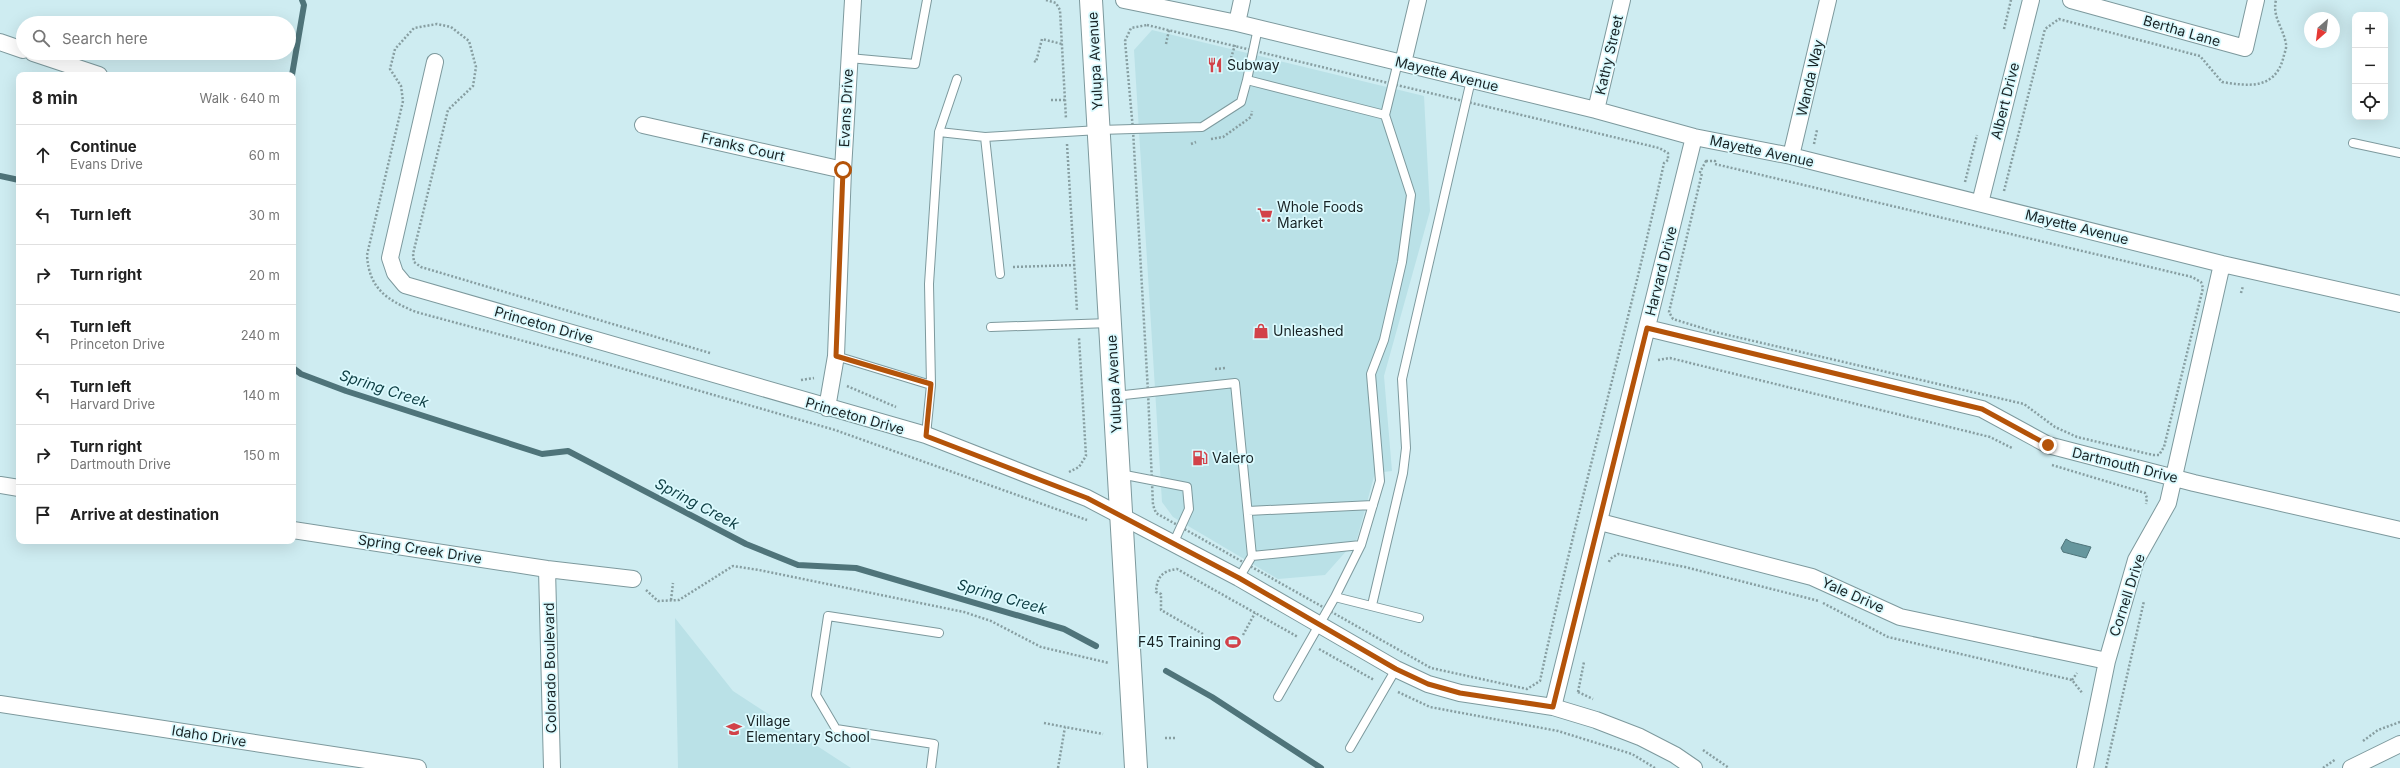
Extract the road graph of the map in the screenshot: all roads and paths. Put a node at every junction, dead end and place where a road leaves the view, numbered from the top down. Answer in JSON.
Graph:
{"nodes":[{"id":1,"x":852,"y":0,"type":"edge"},
{"id":2,"x":927,"y":0,"type":"edge"},
{"id":3,"x":1046,"y":0,"type":"edge"},
{"id":4,"x":1091,"y":0,"type":"edge"},
{"id":5,"x":1124,"y":0,"type":"edge"},
{"id":6,"x":1242,"y":0,"type":"edge"},
{"id":7,"x":1418,"y":0,"type":"edge"},
{"id":8,"x":1622,"y":0,"type":"edge"},
{"id":9,"x":1828,"y":0,"type":"edge"},
{"id":10,"x":2031,"y":0,"type":"edge"},
{"id":11,"x":2071,"y":0,"type":"edge"},
{"id":12,"x":2256,"y":0,"type":"edge"},
{"id":13,"x":2276,"y":0,"type":"edge"},
{"id":14,"x":1237,"y":23,"type":"junction"},
{"id":15,"x":1258,"y":28,"type":"junction"},
{"id":16,"x":1169,"y":30,"type":"junction"},
{"id":17,"x":0,"y":42,"type":"edge"},
{"id":18,"x":1062,"y":44,"type":"junction"},
{"id":19,"x":1166,"y":44,"type":"dead end"},
{"id":20,"x":1235,"y":45,"type":"junction"},
{"id":21,"x":16,"y":48,"type":"edge"},
{"id":22,"x":1254,"y":49,"type":"junction"},
{"id":23,"x":849,"y":58,"type":"junction"},
{"id":24,"x":1231,"y":58,"type":"dead end"},
{"id":25,"x":54,"y":60,"type":"edge"},
{"id":26,"x":1034,"y":61,"type":"dead end"},
{"id":27,"x":435,"y":62,"type":"dead end"},
{"id":28,"x":1401,"y":62,"type":"junction"},
{"id":29,"x":90,"y":72,"type":"edge"},
{"id":30,"x":957,"y":79,"type":"dead end"},
{"id":31,"x":1247,"y":80,"type":"junction"},
{"id":32,"x":1471,"y":80,"type":"junction"},
{"id":33,"x":1393,"y":84,"type":"junction"},
{"id":34,"x":1051,"y":100,"type":"dead end"},
{"id":35,"x":1065,"y":100,"type":"junction"},
{"id":36,"x":1466,"y":103,"type":"junction"},
{"id":37,"x":1252,"y":109,"type":"dead end"},
{"id":38,"x":1596,"y":110,"type":"junction"},
{"id":39,"x":1385,"y":115,"type":"junction"},
{"id":40,"x":643,"y":125,"type":"dead end"},
{"id":41,"x":1099,"y":130,"type":"junction"},
{"id":42,"x":1133,"y":130,"type":"junction"},
{"id":43,"x":939,"y":132,"type":"junction"},
{"id":44,"x":1066,"y":132,"type":"junction"},
{"id":45,"x":985,"y":136,"type":"junction"},
{"id":46,"x":1694,"y":137,"type":"junction"},
{"id":47,"x":1213,"y":139,"type":"dead end"},
{"id":48,"x":2353,"y":143,"type":"dead end"},
{"id":49,"x":2400,"y":153,"type":"edge"},
{"id":50,"x":1791,"y":156,"type":"junction"},
{"id":51,"x":843,"y":170,"type":"junction"},
{"id":52,"x":2004,"y":193,"type":"dead end"},
{"id":53,"x":1980,"y":203,"type":"junction"},
{"id":54,"x":2222,"y":264,"type":"junction"},
{"id":55,"x":1075,"y":266,"type":"junction"},
{"id":56,"x":1000,"y":270,"type":"joint"},
{"id":57,"x":2400,"y":304,"type":"edge"},
{"id":58,"x":1110,"y":323,"type":"junction"},
{"id":59,"x":1078,"y":324,"type":"junction"},
{"id":60,"x":991,"y":327,"type":"dead end"},
{"id":61,"x":1647,"y":328,"type":"junction"},
{"id":62,"x":718,"y":355,"type":"dead end"},
{"id":63,"x":836,"y":356,"type":"junction"},
{"id":64,"x":1656,"y":361,"type":"dead end"},
{"id":65,"x":794,"y":378,"type":"dead end"},
{"id":66,"x":814,"y":378,"type":"dead end"},
{"id":67,"x":931,"y":384,"type":"junction"},
{"id":68,"x":847,"y":386,"type":"dead end"},
{"id":69,"x":1114,"y":396,"type":"junction"},
{"id":70,"x":2024,"y":404,"type":"joint"},
{"id":71,"x":898,"y":407,"type":"dead end"},
{"id":72,"x":827,"y":408,"type":"junction"},
{"id":73,"x":926,"y":436,"type":"junction"},
{"id":74,"x":2017,"y":450,"type":"dead end"},
{"id":75,"x":2051,"y":465,"type":"dead end"},
{"id":76,"x":1064,"y":472,"type":"dead end"},
{"id":77,"x":1119,"y":474,"type":"junction"},
{"id":78,"x":2173,"y":477,"type":"junction"},
{"id":79,"x":0,"y":485,"type":"edge"},
{"id":80,"x":16,"y":488,"type":"edge"},
{"id":81,"x":1373,"y":505,"type":"junction"},
{"id":82,"x":2143,"y":509,"type":"dead end"},
{"id":83,"x":1248,"y":511,"type":"junction"},
{"id":84,"x":1122,"y":516,"type":"junction"},
{"id":85,"x":1087,"y":520,"type":"dead end"},
{"id":86,"x":1600,"y":522,"type":"junction"},
{"id":87,"x":296,"y":530,"type":"edge"},
{"id":88,"x":2400,"y":530,"type":"edge"},
{"id":89,"x":1173,"y":544,"type":"junction"},
{"id":90,"x":1361,"y":545,"type":"junction"},
{"id":91,"x":1252,"y":556,"type":"junction"},
{"id":92,"x":1608,"y":565,"type":"dead end"},
{"id":93,"x":547,"y":568,"type":"junction"},
{"id":94,"x":1239,"y":578,"type":"junction"},
{"id":95,"x":633,"y":579,"type":"joint"},
{"id":96,"x":673,"y":583,"type":"dead end"},
{"id":97,"x":2146,"y":594,"type":"dead end"},
{"id":98,"x":1336,"y":597,"type":"junction"},
{"id":99,"x":671,"y":600,"type":"junction"},
{"id":100,"x":1372,"y":605,"type":"junction"},
{"id":101,"x":1328,"y":612,"type":"junction"},
{"id":102,"x":1256,"y":613,"type":"junction"},
{"id":103,"x":1419,"y":618,"type":"dead end"},
{"id":104,"x":1319,"y":626,"type":"junction"},
{"id":105,"x":938,"y":633,"type":"dead end"},
{"id":106,"x":1203,"y":634,"type":"dead end"},
{"id":107,"x":1243,"y":635,"type":"dead end"},
{"id":108,"x":1309,"y":644,"type":"junction"},
{"id":109,"x":1585,"y":656,"type":"dead end"},
{"id":110,"x":2107,"y":661,"type":"junction"},
{"id":111,"x":1130,"y":667,"type":"junction"},
{"id":112,"x":1396,"y":669,"type":"junction"},
{"id":113,"x":1578,"y":692,"type":"dead end"},
{"id":114,"x":1278,"y":697,"type":"dead end"},
{"id":115,"x":2082,"y":702,"type":"dead end"},
{"id":116,"x":0,"y":704,"type":"edge"},
{"id":117,"x":1553,"y":707,"type":"junction"},
{"id":118,"x":1044,"y":723,"type":"dead end"},
{"id":119,"x":1065,"y":727,"type":"junction"},
{"id":120,"x":1103,"y":734,"type":"dead end"},
{"id":121,"x":1165,"y":738,"type":"dead end"},
{"id":122,"x":1177,"y":738,"type":"dead end"},
{"id":123,"x":2400,"y":744,"type":"edge"},
{"id":124,"x":1350,"y":748,"type":"dead end"},
{"id":125,"x":418,"y":768,"type":"edge"},
{"id":126,"x":552,"y":768,"type":"edge"},
{"id":127,"x":931,"y":768,"type":"edge"},
{"id":128,"x":1058,"y":768,"type":"edge"},
{"id":129,"x":1136,"y":768,"type":"edge"},
{"id":130,"x":1694,"y":768,"type":"edge"},
{"id":131,"x":2085,"y":768,"type":"edge"},
{"id":132,"x":2106,"y":768,"type":"edge"},
{"id":133,"x":2351,"y":768,"type":"edge"}],
"edges":[{"from":1,"to":23,"type":"street","name":"Evans Drive"},
{"from":2,"to":23,"type":"lane"},
{"from":3,"to":18,"type":"path"},
{"from":4,"to":41,"type":"street","name":"Yulupa Avenue"},
{"from":5,"to":14,"type":"street","name":"Mayette Avenue"},
{"from":6,"to":14,"type":"street"},
{"from":7,"to":28,"type":"street"},
{"from":8,"to":38,"type":"street","name":"Kathy Street"},
{"from":9,"to":50,"type":"street","name":"Wanda Way"},
{"from":10,"to":53,"type":"street","name":"Albert Drive"},
{"from":11,"to":12,"type":"street","name":"Bertha Lane"},
{"from":13,"to":52,"type":"path"},
{"from":14,"to":15,"type":"street","name":"Mayette Avenue"},
{"from":15,"to":22,"type":"lane"},
{"from":15,"to":28,"type":"street","name":"Mayette Avenue"},
{"from":16,"to":19,"type":"path"},
{"from":16,"to":20,"type":"path"},
{"from":16,"to":42,"type":"path"},
{"from":17,"to":21,"type":"street"},
{"from":18,"to":26,"type":"path"},
{"from":18,"to":35,"type":"path"},
{"from":20,"to":22,"type":"path"},
{"from":20,"to":24,"type":"path"},
{"from":22,"to":31,"type":"lane"},
{"from":22,"to":33,"type":"path"},
{"from":23,"to":51,"type":"street","name":"Evans Drive"},
{"from":25,"to":29,"type":"street"},
{"from":27,"to":72,"type":"street","name":"Princeton Drive"},
{"from":28,"to":32,"type":"street","name":"Mayette Avenue"},
{"from":28,"to":33,"type":"lane"},
{"from":30,"to":43,"type":"lane"},
{"from":31,"to":39,"type":"lane"},
{"from":31,"to":42,"type":"lane"},
{"from":32,"to":36,"type":"lane"},
{"from":32,"to":38,"type":"street","name":"Mayette Avenue"},
{"from":33,"to":36,"type":"path"},
{"from":33,"to":39,"type":"lane"},
{"from":34,"to":35,"type":"path"},
{"from":35,"to":44,"type":"path"},
{"from":36,"to":100,"type":"lane"},
{"from":36,"to":101,"type":"path"},
{"from":37,"to":47,"type":"path"},
{"from":38,"to":46,"type":"street","name":"Mayette Avenue"},
{"from":39,"to":81,"type":"lane"},
{"from":40,"to":51,"type":"street","name":"Franks Court"},
{"from":41,"to":42,"type":"lane"},
{"from":41,"to":44,"type":"lane"},
{"from":41,"to":58,"type":"street","name":"Yulupa Avenue"},
{"from":43,"to":45,"type":"lane"},
{"from":43,"to":67,"type":"lane"},
{"from":44,"to":45,"type":"lane"},
{"from":44,"to":55,"type":"path"},
{"from":45,"to":56,"type":"lane"},
{"from":46,"to":50,"type":"street","name":"Mayette Avenue"},
{"from":46,"to":61,"type":"street","name":"Harvard Drive"},
{"from":48,"to":49,"type":"lane"},
{"from":50,"to":53,"type":"street","name":"Mayette Avenue"},
{"from":51,"to":63,"type":"street","name":"Evans Drive"},
{"from":53,"to":54,"type":"street","name":"Mayette Avenue"},
{"from":54,"to":57,"type":"street","name":"Mayette Avenue"},
{"from":54,"to":78,"type":"street","name":"Cornell Drive"},
{"from":55,"to":56,"type":"path"},
{"from":55,"to":59,"type":"path"},
{"from":58,"to":59,"type":"lane"},
{"from":58,"to":69,"type":"street","name":"Yulupa Avenue"},
{"from":59,"to":60,"type":"lane"},
{"from":59,"to":76,"type":"path"},
{"from":61,"to":78,"type":"street","name":"Dartmouth Drive"},
{"from":61,"to":86,"type":"street","name":"Harvard Drive"},
{"from":62,"to":85,"type":"path"},
{"from":63,"to":67,"type":"lane"},
{"from":63,"to":72,"type":"street","name":"Evans Drive"},
{"from":64,"to":74,"type":"path"},
{"from":65,"to":66,"type":"path"},
{"from":67,"to":73,"type":"lane"},
{"from":68,"to":71,"type":"path"},
{"from":69,"to":77,"type":"street","name":"Yulupa Avenue"},
{"from":69,"to":83,"type":"lane"},
{"from":70,"to":70,"type":"path"},
{"from":72,"to":73,"type":"street","name":"Princeton Drive"},
{"from":73,"to":84,"type":"street","name":"Princeton Drive"},
{"from":75,"to":82,"type":"path"},
{"from":77,"to":84,"type":"street","name":"Yulupa Avenue"},
{"from":77,"to":89,"type":"lane"},
{"from":78,"to":88,"type":"street","name":"Dartmouth Drive"},
{"from":78,"to":110,"type":"street","name":"Cornell Drive"},
{"from":79,"to":80,"type":"street"},
{"from":81,"to":83,"type":"lane"},
{"from":81,"to":90,"type":"lane"},
{"from":83,"to":91,"type":"lane"},
{"from":84,"to":89,"type":"street","name":"Princeton Drive"},
{"from":84,"to":111,"type":"street","name":"Yulupa Avenue"},
{"from":86,"to":110,"type":"street","name":"Yale Drive"},
{"from":86,"to":117,"type":"street","name":"Harvard Drive"},
{"from":87,"to":93,"type":"street","name":"Spring Creek Drive"},
{"from":89,"to":94,"type":"street","name":"Princeton Drive"},
{"from":90,"to":91,"type":"lane"},
{"from":90,"to":98,"type":"lane"},
{"from":91,"to":94,"type":"lane"},
{"from":92,"to":115,"type":"path"},
{"from":93,"to":95,"type":"street","name":"Spring Creek Drive"},
{"from":93,"to":126,"type":"street","name":"Colorado Boulevard"},
{"from":94,"to":104,"type":"street","name":"Princeton Drive"},
{"from":95,"to":99,"type":"path"},
{"from":96,"to":99,"type":"path"},
{"from":97,"to":132,"type":"path"},
{"from":98,"to":100,"type":"lane"},
{"from":98,"to":101,"type":"lane"},
{"from":99,"to":111,"type":"path"},
{"from":100,"to":103,"type":"lane"},
{"from":101,"to":104,"type":"lane"},
{"from":102,"to":106,"type":"path"},
{"from":102,"to":107,"type":"path"},
{"from":102,"to":108,"type":"path"},
{"from":104,"to":108,"type":"lane"},
{"from":104,"to":112,"type":"street","name":"Princeton Drive"},
{"from":105,"to":127,"type":"lane"},
{"from":108,"to":114,"type":"lane"},
{"from":109,"to":113,"type":"path"},
{"from":110,"to":131,"type":"street","name":"Cornell Drive"},
{"from":111,"to":129,"type":"street","name":"Yulupa Avenue"},
{"from":112,"to":117,"type":"street","name":"Princeton Drive"},
{"from":112,"to":124,"type":"lane"},
{"from":116,"to":125,"type":"street","name":"Idaho Drive"},
{"from":117,"to":130,"type":"street","name":"Princeton Drive"},
{"from":118,"to":119,"type":"path"},
{"from":119,"to":120,"type":"path"},
{"from":119,"to":128,"type":"path"},
{"from":121,"to":122,"type":"path"},
{"from":123,"to":133,"type":"street"}]}
